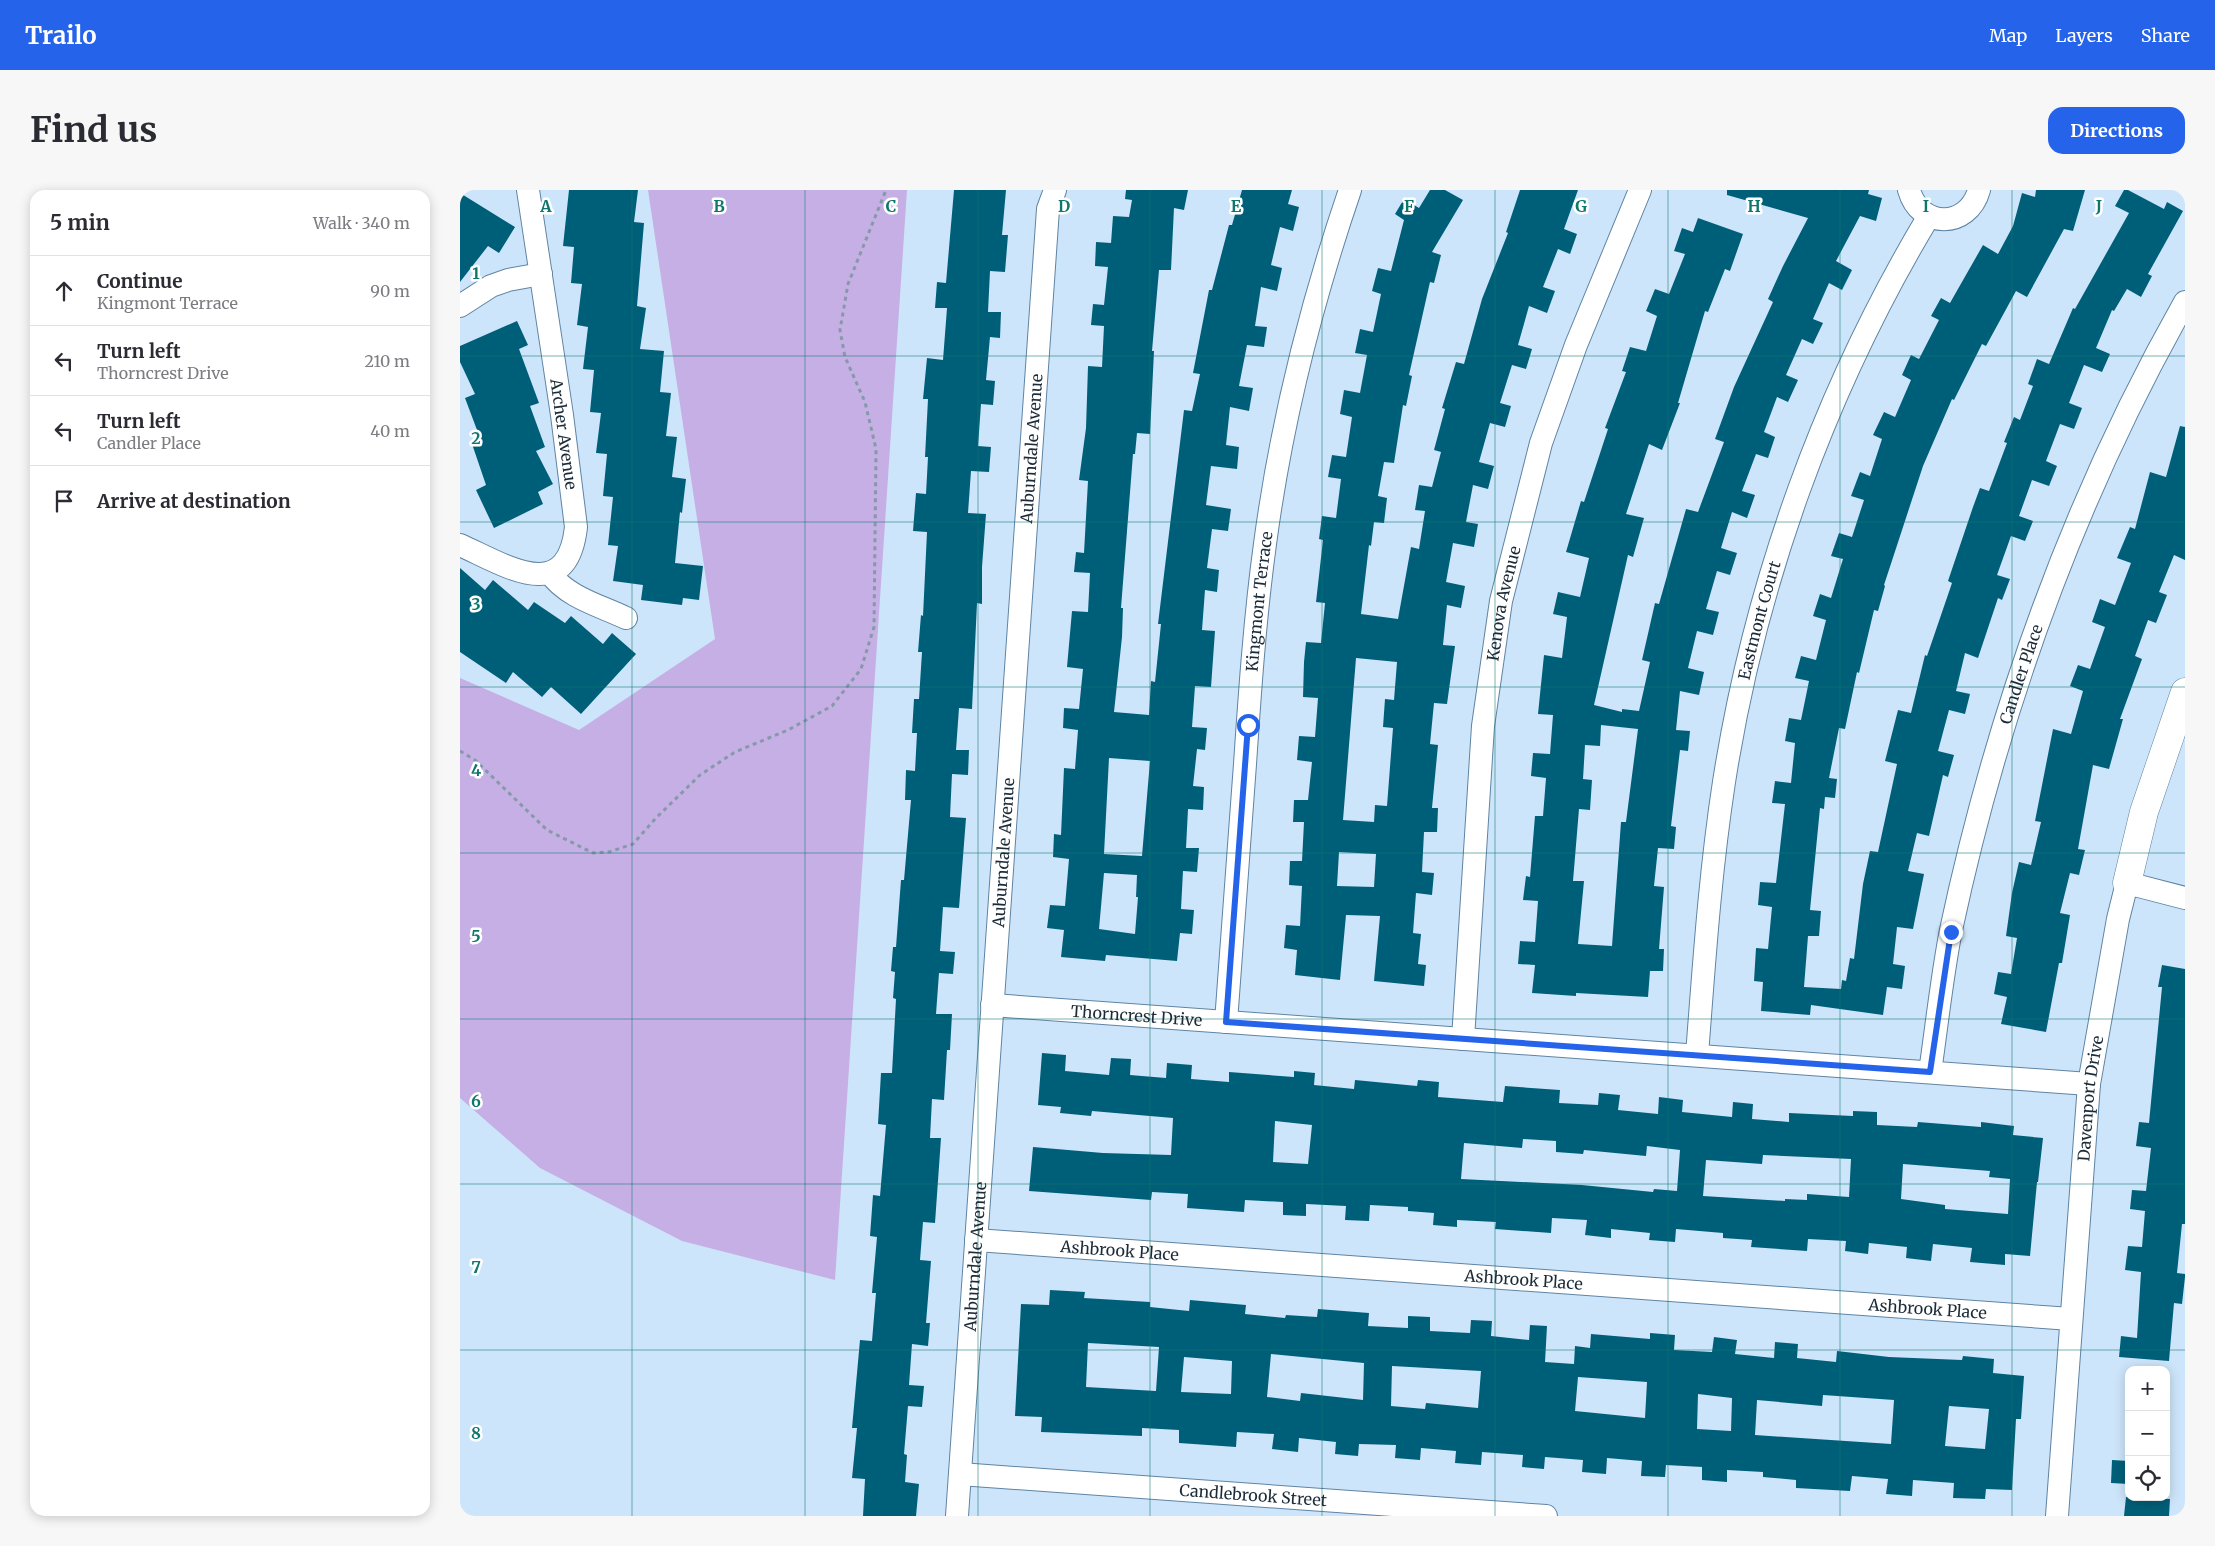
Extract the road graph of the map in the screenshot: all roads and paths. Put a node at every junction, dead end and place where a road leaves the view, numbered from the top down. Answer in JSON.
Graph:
{"nodes":[{"id":1,"x":528,"y":190,"type":"edge"},
{"id":2,"x":886,"y":190,"type":"edge"},
{"id":3,"x":1055,"y":190,"type":"edge"},
{"id":4,"x":1350,"y":190,"type":"edge"},
{"id":5,"x":1640,"y":190,"type":"edge"},
{"id":6,"x":1909,"y":190,"type":"edge"},
{"id":7,"x":1979,"y":190,"type":"edge"},
{"id":8,"x":1929,"y":216,"type":"junction"},
{"id":9,"x":541,"y":274,"type":"junction"},
{"id":10,"x":2185,"y":302,"type":"edge"},
{"id":11,"x":460,"y":306,"type":"edge"},
{"id":12,"x":460,"y":545,"type":"edge"},
{"id":13,"x":550,"y":573,"type":"junction"},
{"id":14,"x":626,"y":618,"type":"dead end"},
{"id":15,"x":2185,"y":692,"type":"edge"},
{"id":16,"x":460,"y":751,"type":"edge"},
{"id":17,"x":2127,"y":883,"type":"junction"},
{"id":18,"x":2185,"y":898,"type":"edge"},
{"id":19,"x":992,"y":1005,"type":"junction"},
{"id":20,"x":1226,"y":1022,"type":"junction"},
{"id":21,"x":1463,"y":1038,"type":"junction"},
{"id":22,"x":1697,"y":1055,"type":"junction"},
{"id":23,"x":1930,"y":1072,"type":"junction"},
{"id":24,"x":2089,"y":1084,"type":"junction"},
{"id":25,"x":976,"y":1240,"type":"junction"},
{"id":26,"x":2072,"y":1319,"type":"junction"},
{"id":27,"x":960,"y":1474,"type":"junction"},
{"id":28,"x":957,"y":1516,"type":"edge"},
{"id":29,"x":1546,"y":1516,"type":"edge"},
{"id":30,"x":2057,"y":1516,"type":"edge"}],
"edges":[{"from":1,"to":9,"type":"street","name":"Archer Avenue"},
{"from":2,"to":16,"type":"path"},
{"from":3,"to":19,"type":"street","name":"Auburndale Avenue"},
{"from":4,"to":20,"type":"street","name":"Kingmont Terrace"},
{"from":5,"to":21,"type":"street","name":"Kenova Avenue"},
{"from":6,"to":8,"type":"street"},
{"from":7,"to":8,"type":"street"},
{"from":8,"to":22,"type":"street","name":"Eastmont Court"},
{"from":9,"to":11,"type":"street"},
{"from":9,"to":13,"type":"street","name":"Archer Avenue"},
{"from":10,"to":23,"type":"street","name":"Candler Place"},
{"from":12,"to":13,"type":"street"},
{"from":13,"to":14,"type":"street"},
{"from":15,"to":17,"type":"street","name":"Davenport Drive"},
{"from":17,"to":18,"type":"street"},
{"from":17,"to":24,"type":"street","name":"Davenport Drive"},
{"from":19,"to":20,"type":"street","name":"Thorncrest Drive"},
{"from":19,"to":25,"type":"street","name":"Auburndale Avenue"},
{"from":20,"to":21,"type":"street","name":"Thorncrest Drive"},
{"from":21,"to":22,"type":"street","name":"Thorncrest Drive"},
{"from":22,"to":23,"type":"street","name":"Thorncrest Drive"},
{"from":23,"to":24,"type":"street","name":"Thorncrest Drive"},
{"from":24,"to":26,"type":"street","name":"Davenport Drive"},
{"from":25,"to":26,"type":"street","name":"Ashbrook Place"},
{"from":25,"to":27,"type":"street","name":"Auburndale Avenue"},
{"from":26,"to":30,"type":"street","name":"Davenport Drive"},
{"from":27,"to":28,"type":"street","name":"Auburndale Avenue"},
{"from":27,"to":29,"type":"street","name":"Candlebrook Street"}]}
